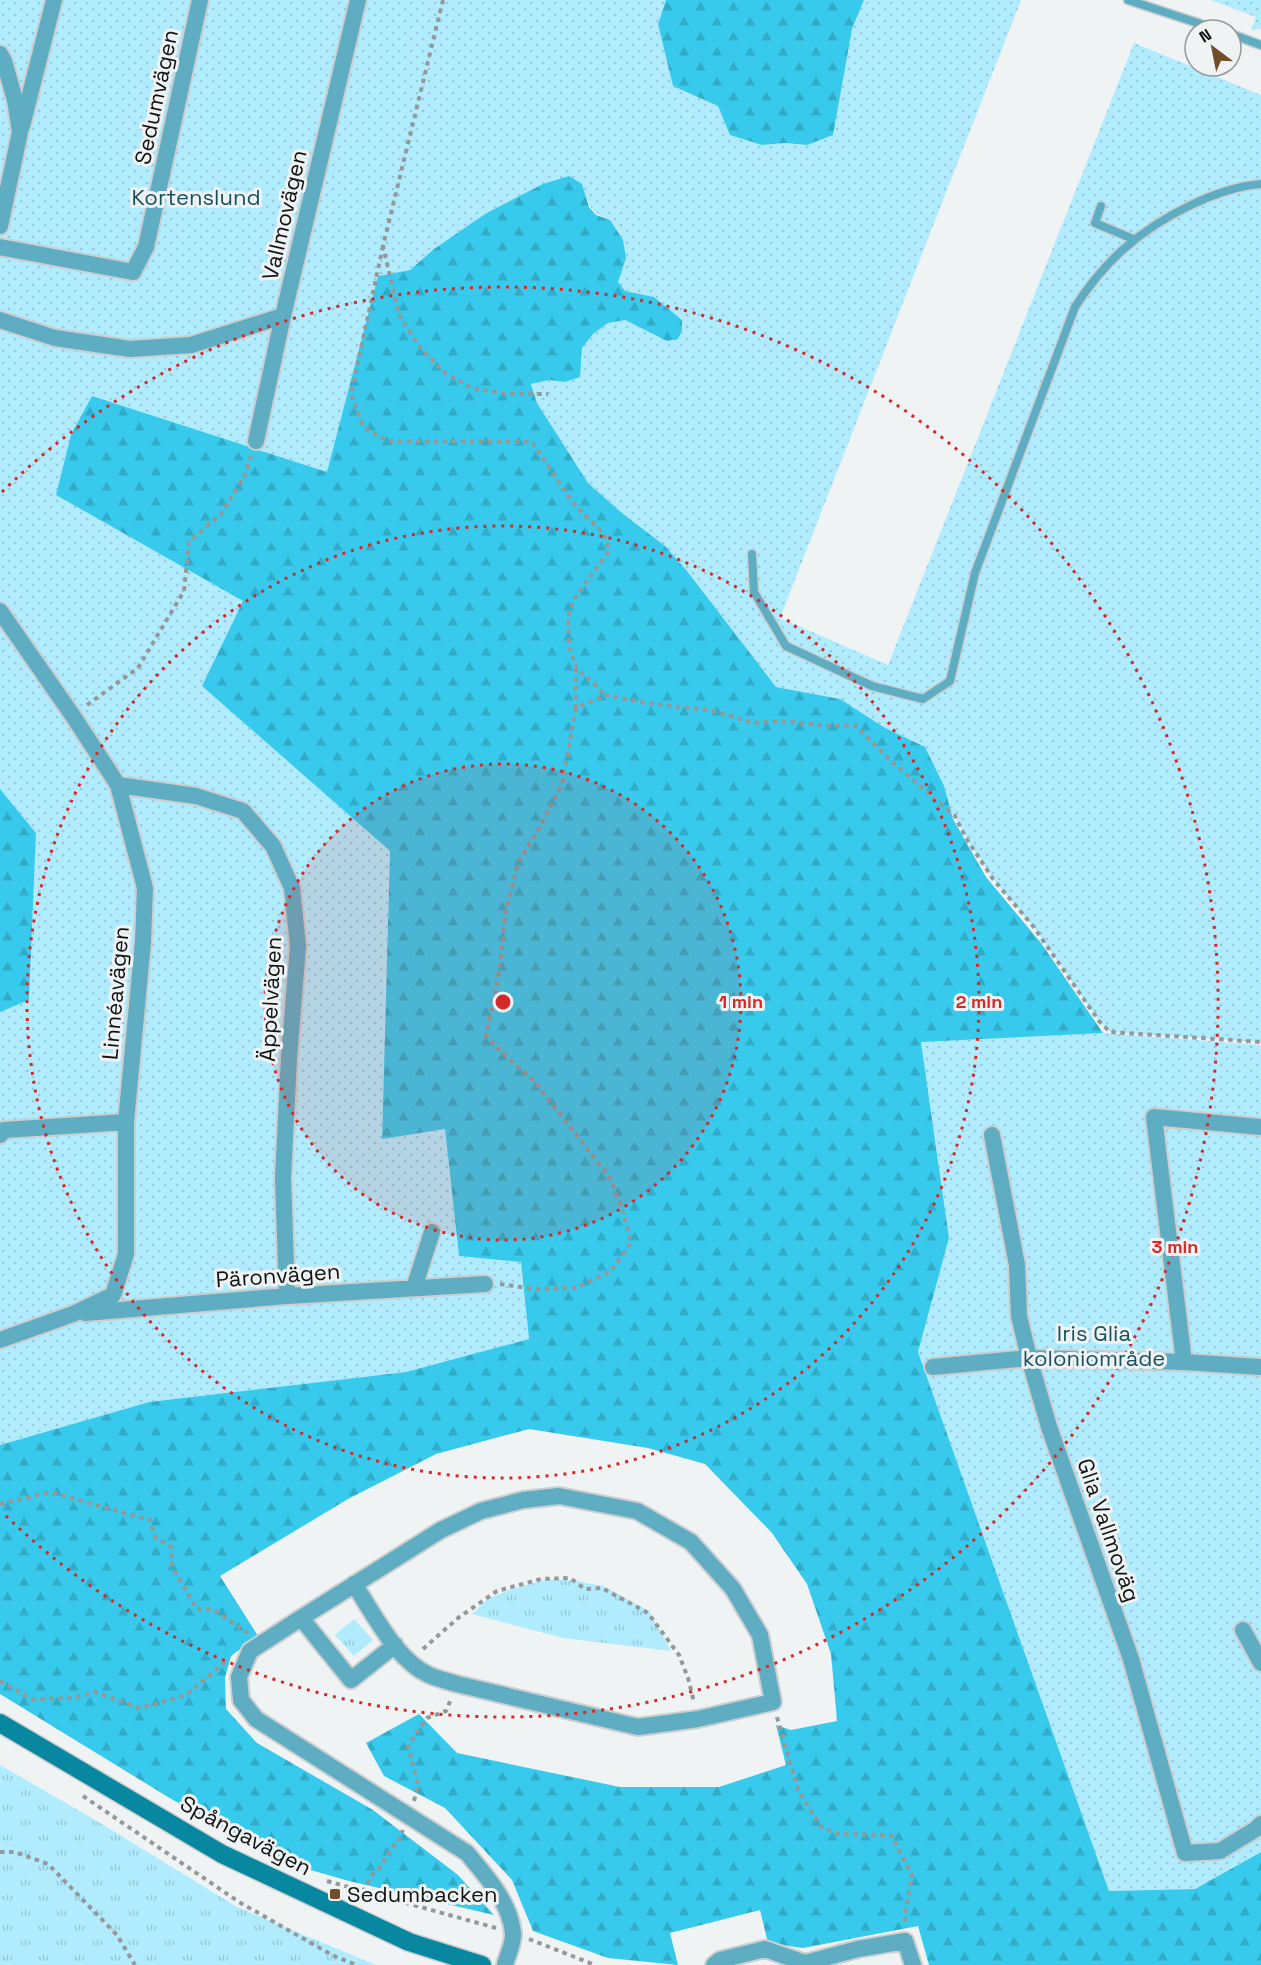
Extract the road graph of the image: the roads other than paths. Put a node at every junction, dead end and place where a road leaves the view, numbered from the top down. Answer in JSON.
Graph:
{"nodes":[{"id":1,"x":54,"y":0,"type":"edge"},
{"id":2,"x":200,"y":0,"type":"edge"},
{"id":3,"x":358,"y":0,"type":"edge"},
{"id":4,"x":1128,"y":0,"type":"edge"},
{"id":5,"x":1183,"y":18,"type":"edge"},
{"id":6,"x":1243,"y":38,"type":"edge"},
{"id":7,"x":1261,"y":45,"type":"edge"},
{"id":8,"x":0,"y":54,"type":"edge"},
{"id":9,"x":20,"y":132,"type":"junction"},
{"id":10,"x":1261,"y":184,"type":"edge"},
{"id":11,"x":1101,"y":206,"type":"dead end"},
{"id":12,"x":0,"y":226,"type":"edge"},
{"id":13,"x":1133,"y":239,"type":"junction"},
{"id":14,"x":0,"y":247,"type":"edge"},
{"id":15,"x":283,"y":316,"type":"junction"},
{"id":16,"x":0,"y":320,"type":"edge"},
{"id":17,"x":256,"y":441,"type":"road end"},
{"id":18,"x":752,"y":554,"type":"dead end"},
{"id":19,"x":0,"y":611,"type":"edge"},
{"id":20,"x":118,"y":785,"type":"junction"},
{"id":21,"x":126,"y":1122,"type":"junction"},
{"id":22,"x":1261,"y":1127,"type":"edge"},
{"id":23,"x":0,"y":1135,"type":"edge"},
{"id":24,"x":992,"y":1135,"type":"dead end"},
{"id":25,"x":432,"y":1232,"type":"dead end"},
{"id":26,"x":485,"y":1284,"type":"road end"},
{"id":27,"x":414,"y":1288,"type":"junction"},
{"id":28,"x":287,"y":1296,"type":"junction"},
{"id":29,"x":73,"y":1314,"type":"junction"},
{"id":30,"x":0,"y":1340,"type":"edge"},
{"id":31,"x":1029,"y":1358,"type":"junction"},
{"id":32,"x":1184,"y":1362,"type":"junction"},
{"id":33,"x":933,"y":1367,"type":"dead end"},
{"id":34,"x":1261,"y":1367,"type":"edge"},
{"id":35,"x":354,"y":1584,"type":"junction"},
{"id":36,"x":301,"y":1618,"type":"junction"},
{"id":37,"x":1243,"y":1630,"type":"dead end"},
{"id":38,"x":395,"y":1645,"type":"junction"},
{"id":39,"x":1261,"y":1663,"type":"edge"},
{"id":40,"x":0,"y":1723,"type":"edge"},
{"id":41,"x":1261,"y":1824,"type":"edge"},
{"id":42,"x":482,"y":1965,"type":"edge"},
{"id":43,"x":505,"y":1965,"type":"edge"},
{"id":44,"x":714,"y":1965,"type":"edge"},
{"id":45,"x":913,"y":1965,"type":"edge"}],
"edges":[{"from":1,"to":9,"type":"street"},
{"from":2,"to":14,"type":"street","name":"Sedumvägen"},
{"from":3,"to":15,"type":"street","name":"Vallmovägen"},
{"from":4,"to":5,"type":"lane"},
{"from":6,"to":7,"type":"lane"},
{"from":8,"to":9,"type":"street"},
{"from":9,"to":12,"type":"street"},
{"from":10,"to":13,"type":"lane"},
{"from":11,"to":13,"type":"lane"},
{"from":13,"to":18,"type":"lane"},
{"from":15,"to":16,"type":"street"},
{"from":15,"to":17,"type":"street","name":"Vallmovägen"},
{"from":19,"to":20,"type":"street","name":"Linnéavägen"},
{"from":20,"to":21,"type":"street","name":"Linnéavägen"},
{"from":20,"to":28,"type":"street","name":"Äppelvägen"},
{"from":21,"to":23,"type":"street"},
{"from":21,"to":29,"type":"street","name":"Linnéavägen"},
{"from":22,"to":32,"type":"street"},
{"from":24,"to":31,"type":"street","name":"Glia Vallmoväg"},
{"from":25,"to":27,"type":"street"},
{"from":26,"to":27,"type":"street","name":"Päronvägen"},
{"from":27,"to":28,"type":"street","name":"Päronvägen"},
{"from":28,"to":29,"type":"street","name":"Päronvägen"},
{"from":29,"to":30,"type":"street","name":"Linnéavägen"},
{"from":31,"to":32,"type":"street"},
{"from":31,"to":33,"type":"street"},
{"from":31,"to":41,"type":"street","name":"Glia Vallmoväg"},
{"from":32,"to":34,"type":"street"},
{"from":35,"to":36,"type":"street"},
{"from":35,"to":38,"type":"street"},
{"from":35,"to":38,"type":"street"},
{"from":36,"to":38,"type":"street"},
{"from":36,"to":43,"type":"street"},
{"from":37,"to":39,"type":"street"},
{"from":40,"to":42,"type":"street","name":"Spångavägen"},
{"from":44,"to":45,"type":"street"}]}
